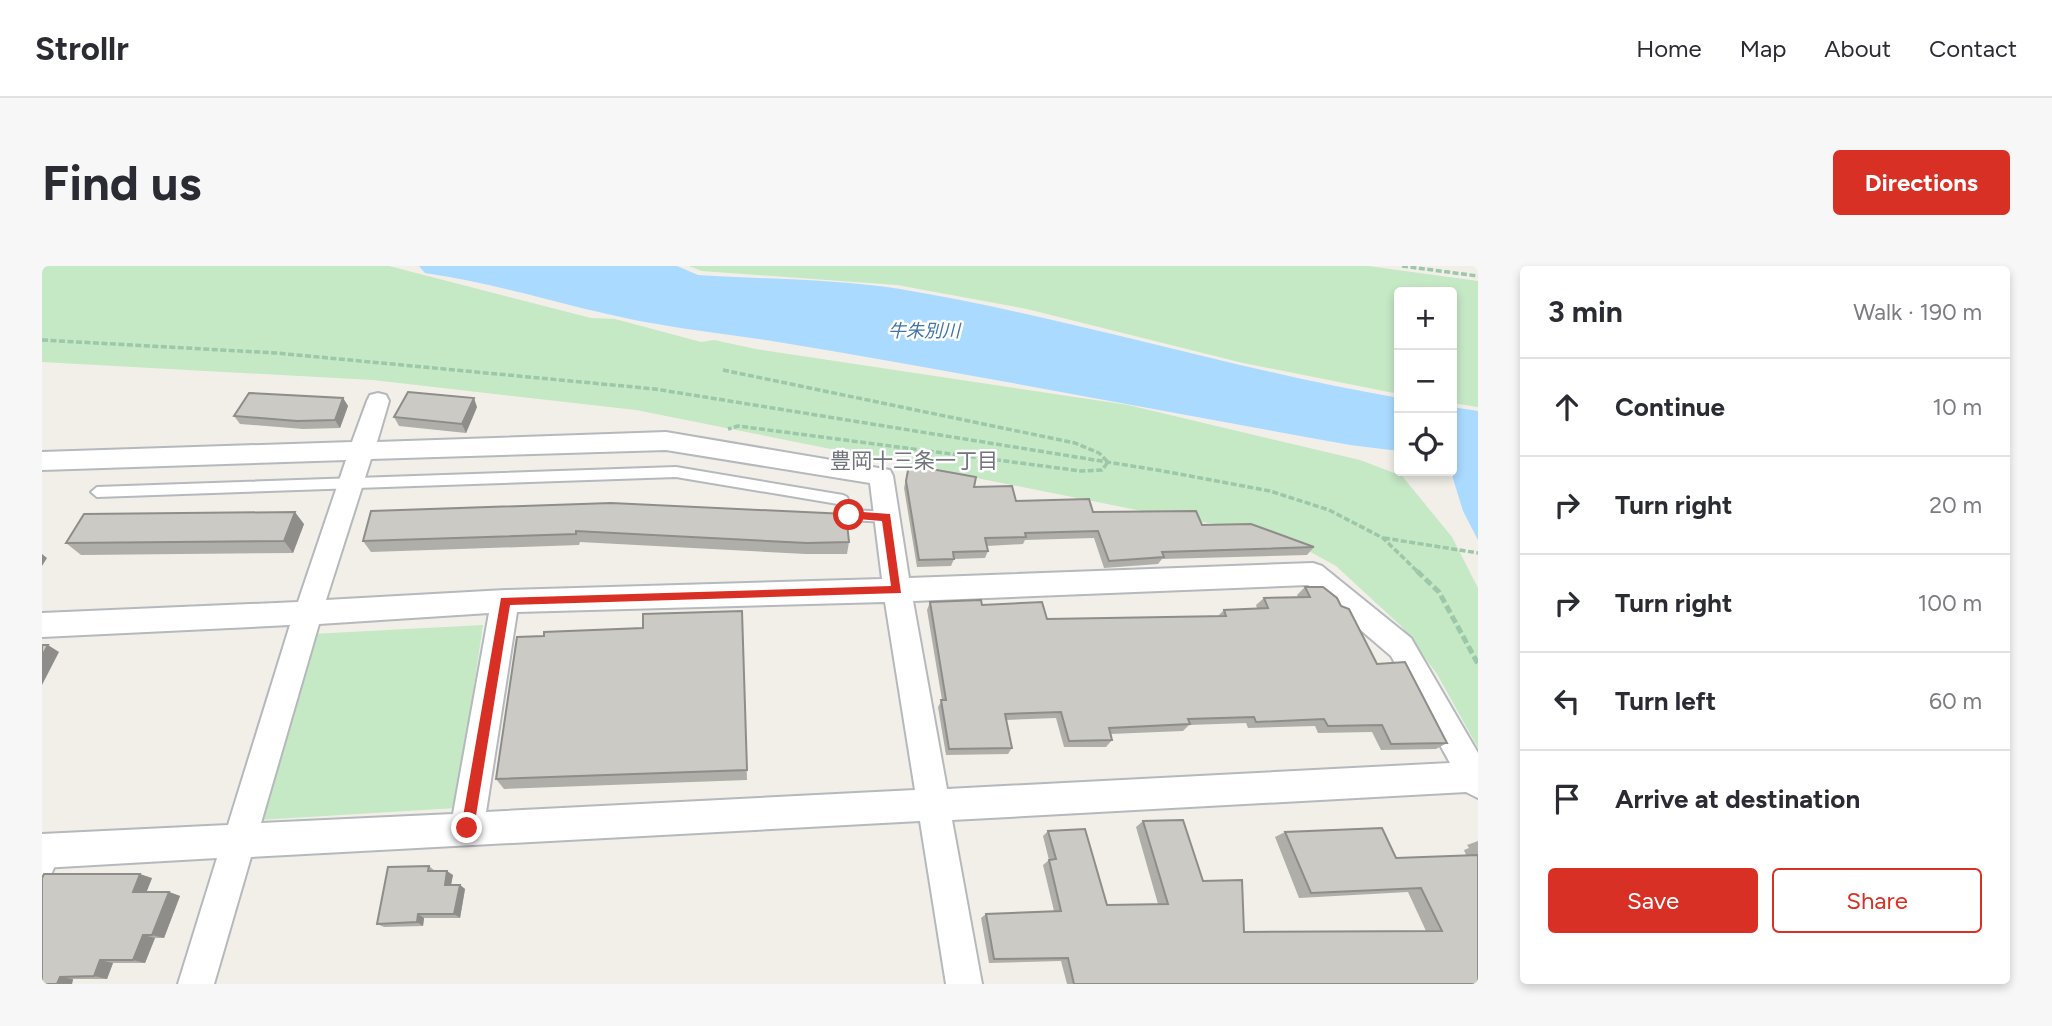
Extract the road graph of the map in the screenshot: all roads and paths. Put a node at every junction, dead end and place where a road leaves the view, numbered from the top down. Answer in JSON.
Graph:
{"nodes":[{"id":1,"x":1402,"y":266,"type":"edge"},
{"id":2,"x":1478,"y":276,"type":"edge"},
{"id":3,"x":42,"y":340,"type":"edge"},
{"id":4,"x":723,"y":370,"type":"dead end"},
{"id":5,"x":378,"y":401,"type":"dead end"},
{"id":6,"x":720,"y":449,"type":"junction"},
{"id":7,"x":362,"y":450,"type":"junction"},
{"id":8,"x":42,"y":461,"type":"edge"},
{"id":9,"x":1108,"y":462,"type":"junction"},
{"id":10,"x":351,"y":484,"type":"junction"},
{"id":11,"x":97,"y":492,"type":"dead end"},
{"id":12,"x":887,"y":517,"type":"junction"},
{"id":13,"x":1383,"y":538,"type":"junction"},
{"id":14,"x":1478,"y":553,"type":"edge"},
{"id":15,"x":897,"y":590,"type":"junction"},
{"id":16,"x":505,"y":601,"type":"junction"},
{"id":17,"x":308,"y":613,"type":"junction"},
{"id":18,"x":42,"y":625,"type":"edge"},
{"id":19,"x":1478,"y":664,"type":"edge"},
{"id":20,"x":1477,"y":780,"type":"edge"},
{"id":21,"x":932,"y":804,"type":"junction"},
{"id":22,"x":467,"y":828,"type":"junction"},
{"id":23,"x":239,"y":842,"type":"junction"},
{"id":24,"x":46,"y":859,"type":"edge"},
{"id":25,"x":196,"y":984,"type":"edge"},
{"id":26,"x":964,"y":984,"type":"edge"}],
"edges":[{"from":1,"to":2,"type":"path"},
{"from":3,"to":9,"type":"path"},
{"from":4,"to":9,"type":"path"},
{"from":5,"to":7,"type":"street"},
{"from":6,"to":7,"type":"street"},
{"from":6,"to":9,"type":"path"},
{"from":6,"to":12,"type":"street"},
{"from":7,"to":8,"type":"street"},
{"from":7,"to":10,"type":"street"},
{"from":9,"to":13,"type":"path"},
{"from":10,"to":11,"type":"lane"},
{"from":10,"to":12,"type":"lane"},
{"from":10,"to":17,"type":"street"},
{"from":12,"to":15,"type":"street"},
{"from":13,"to":14,"type":"path"},
{"from":13,"to":19,"type":"path"},
{"from":15,"to":16,"type":"street"},
{"from":15,"to":20,"type":"street"},
{"from":15,"to":21,"type":"street"},
{"from":16,"to":17,"type":"street"},
{"from":16,"to":22,"type":"street"},
{"from":17,"to":18,"type":"street"},
{"from":17,"to":23,"type":"street"},
{"from":20,"to":21,"type":"street"},
{"from":21,"to":22,"type":"street"},
{"from":21,"to":26,"type":"street"},
{"from":22,"to":23,"type":"street"},
{"from":23,"to":24,"type":"street"},
{"from":23,"to":25,"type":"street"}]}
